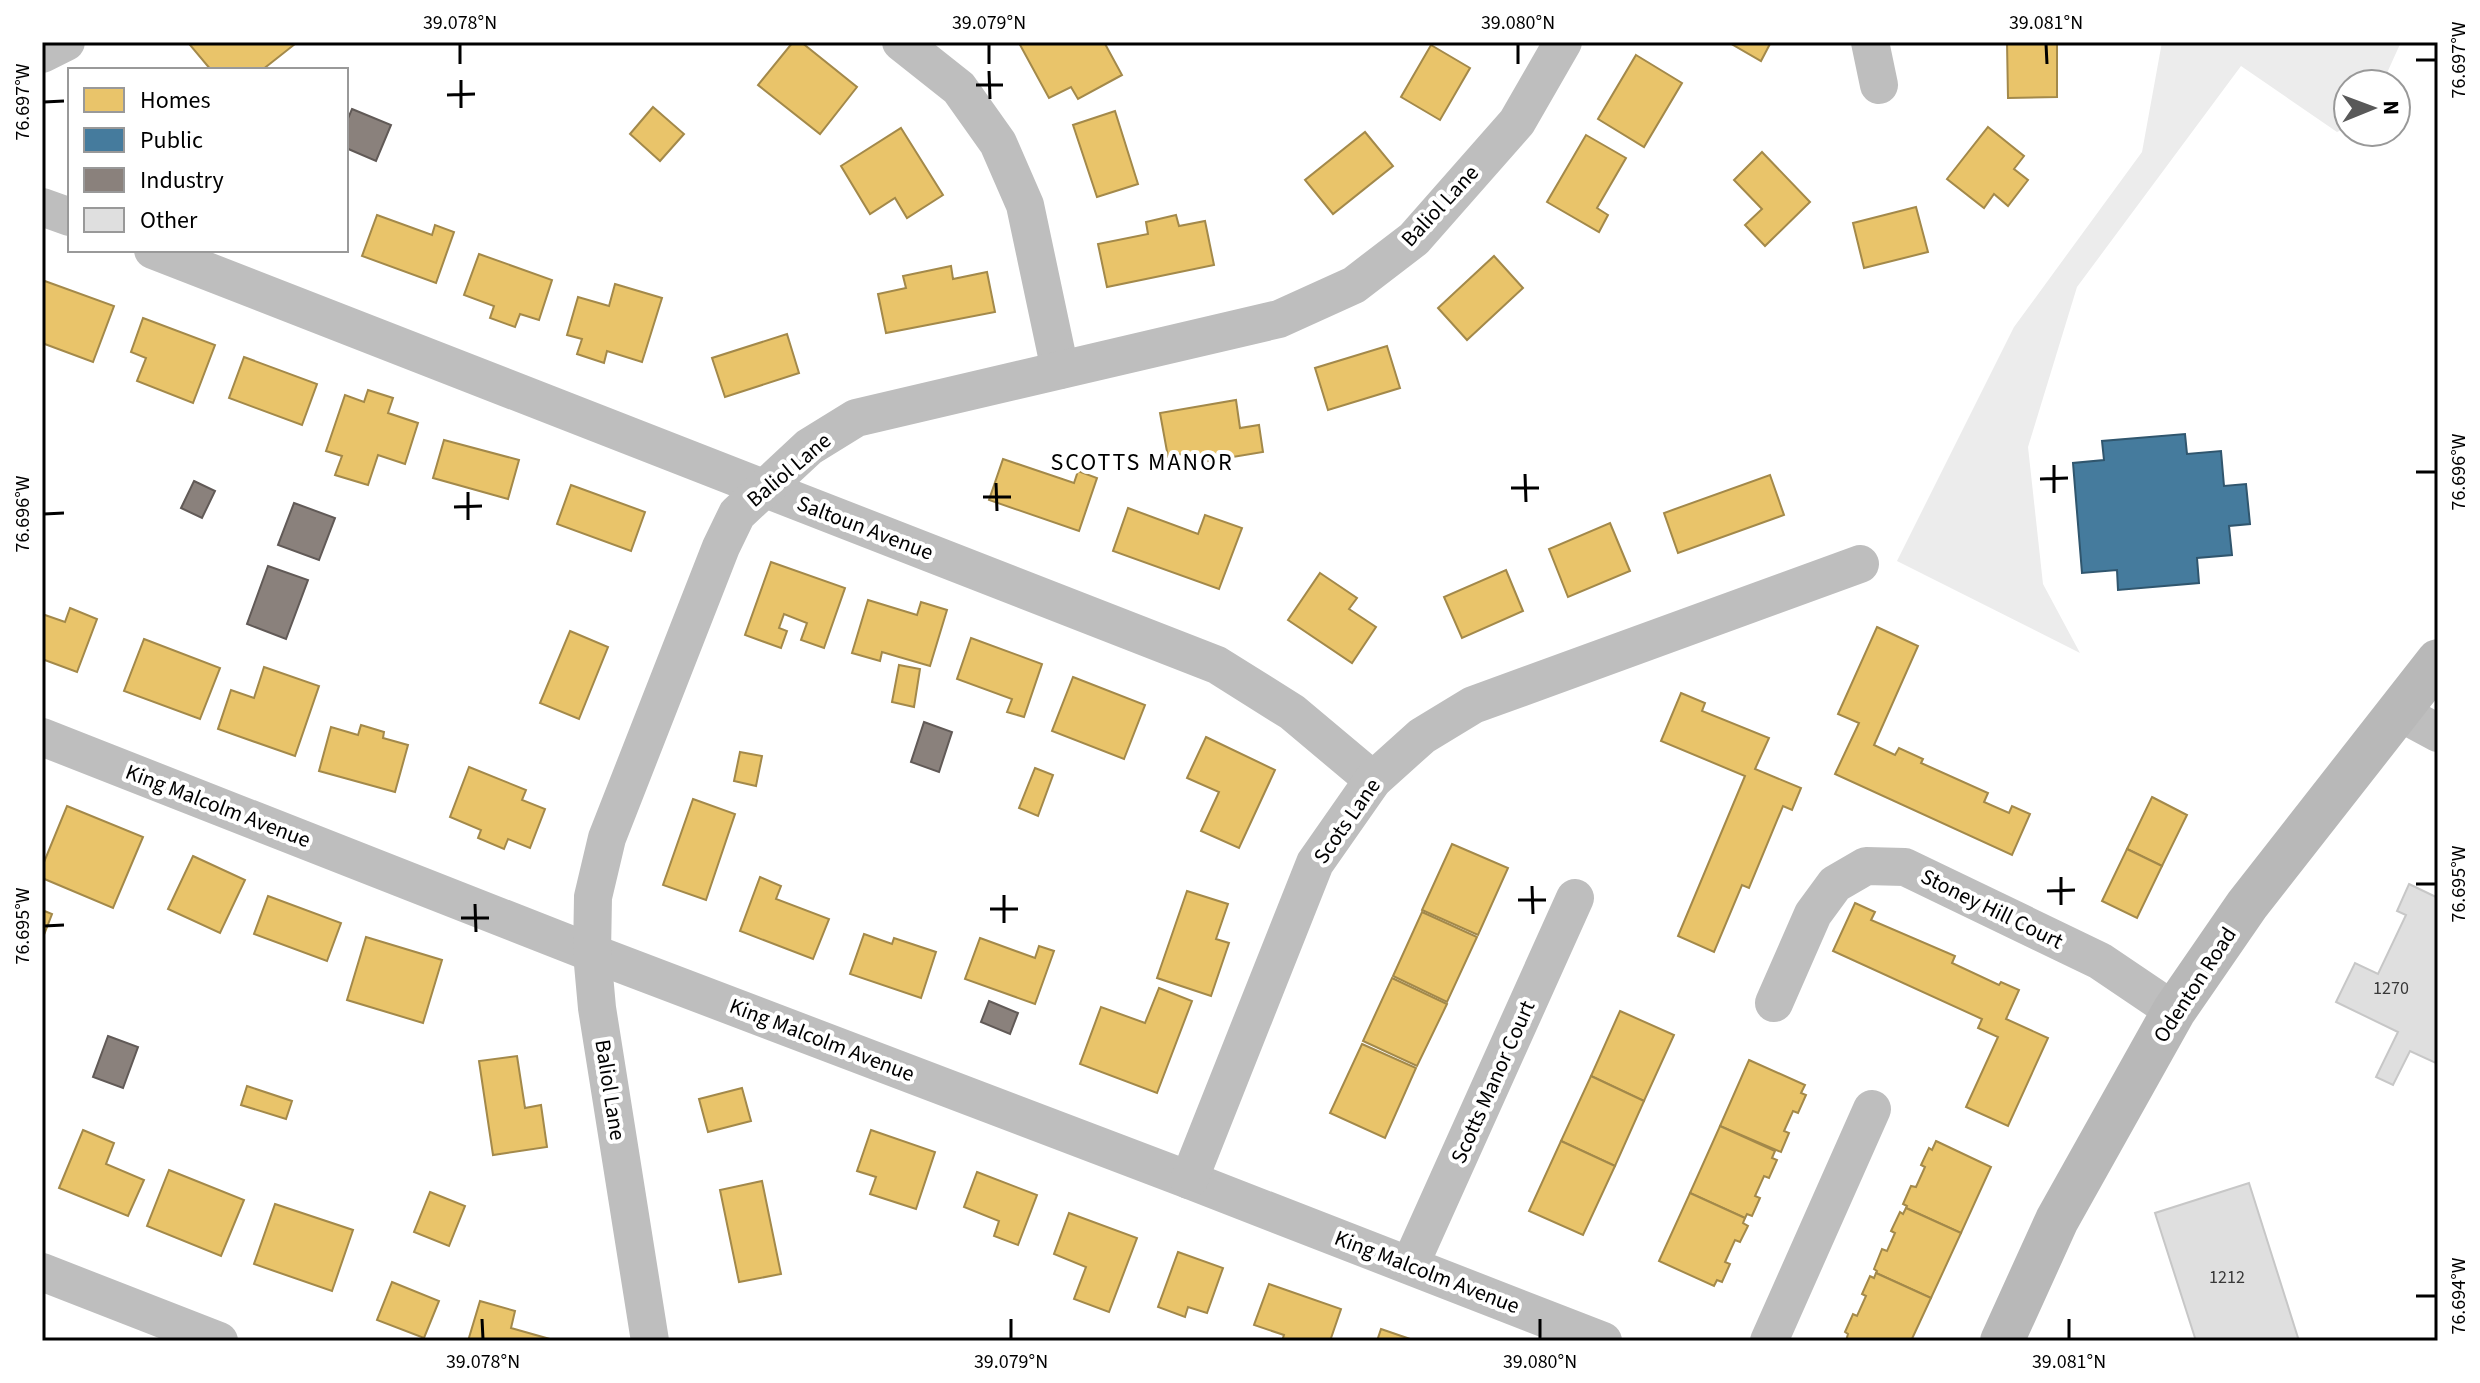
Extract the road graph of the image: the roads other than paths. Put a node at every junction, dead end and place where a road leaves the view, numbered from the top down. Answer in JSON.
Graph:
{"nodes":[{"id":1,"x":66,"y":42,"type":"edge"},
{"id":2,"x":901,"y":42,"type":"edge"},
{"id":3,"x":1563,"y":42,"type":"edge"},
{"id":4,"x":1870,"y":42,"type":"edge"},
{"id":5,"x":42,"y":54,"type":"edge"},
{"id":6,"x":1879,"y":85,"type":"dead end"},
{"id":7,"x":42,"y":207,"type":"edge"},
{"id":8,"x":68,"y":216,"type":"edge"},
{"id":9,"x":158,"y":252,"type":"edge"},
{"id":10,"x":1060,"y":370,"type":"junction"},
{"id":11,"x":766,"y":489,"type":"junction"},
{"id":12,"x":1860,"y":564,"type":"dead end"},
{"id":13,"x":2438,"y":661,"type":"edge"},
{"id":14,"x":2399,"y":712,"type":"junction"},
{"id":15,"x":2438,"y":733,"type":"edge"},
{"id":16,"x":42,"y":737,"type":"edge"},
{"id":17,"x":1373,"y":780,"type":"junction"},
{"id":18,"x":1575,"y":898,"type":"dead end"},
{"id":19,"x":592,"y":953,"type":"junction"},
{"id":20,"x":1774,"y":1003,"type":"dead end"},
{"id":21,"x":2174,"y":1011,"type":"junction"},
{"id":22,"x":1872,"y":1109,"type":"dead end"},
{"id":23,"x":1189,"y":1180,"type":"junction"},
{"id":24,"x":1410,"y":1265,"type":"junction"},
{"id":25,"x":42,"y":1272,"type":"edge"},
{"id":26,"x":219,"y":1341,"type":"edge"},
{"id":27,"x":650,"y":1341,"type":"edge"},
{"id":28,"x":1603,"y":1341,"type":"edge"},
{"id":29,"x":1769,"y":1341,"type":"edge"},
{"id":30,"x":2002,"y":1341,"type":"edge"}],
"edges":[{"from":1,"to":5,"type":"street"},
{"from":2,"to":10,"type":"street"},
{"from":3,"to":10,"type":"street","name":"Baliol Lane"},
{"from":4,"to":6,"type":"street"},
{"from":7,"to":8,"type":"street"},
{"from":9,"to":11,"type":"street","name":"Saltoun Avenue"},
{"from":10,"to":11,"type":"street","name":"Baliol Lane"},
{"from":11,"to":17,"type":"street","name":"Saltoun Avenue"},
{"from":11,"to":19,"type":"street","name":"Baliol Lane"},
{"from":12,"to":17,"type":"street","name":"Scots Lane"},
{"from":13,"to":14,"type":"street","name":"Odenton Road"},
{"from":14,"to":15,"type":"street"},
{"from":14,"to":21,"type":"street","name":"Odenton Road"},
{"from":16,"to":19,"type":"street","name":"King Malcolm Avenue"},
{"from":17,"to":23,"type":"street","name":"Scots Lane"},
{"from":18,"to":24,"type":"street","name":"Scotts Manor Court"},
{"from":19,"to":23,"type":"street","name":"King Malcolm Avenue"},
{"from":19,"to":27,"type":"street","name":"Baliol Lane"},
{"from":20,"to":21,"type":"street","name":"Stoney Hill Court"},
{"from":21,"to":30,"type":"street","name":"Odenton Road"},
{"from":22,"to":29,"type":"street"},
{"from":23,"to":24,"type":"street","name":"King Malcolm Avenue"},
{"from":24,"to":28,"type":"street","name":"King Malcolm Avenue"},
{"from":25,"to":26,"type":"street"}]}
